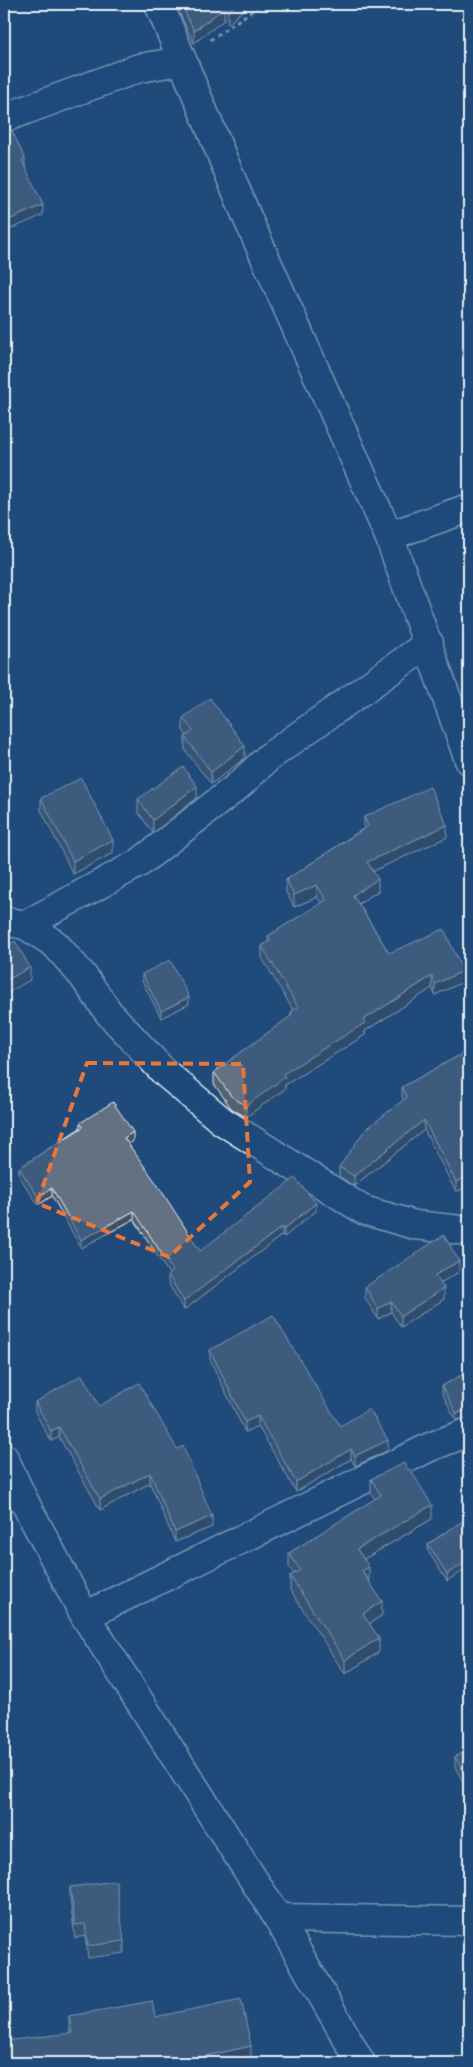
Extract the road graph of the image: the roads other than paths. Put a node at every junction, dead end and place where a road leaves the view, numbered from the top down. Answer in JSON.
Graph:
{"nodes":[{"id":1,"x":159,"y":4,"type":"edge"},
{"id":2,"x":181,"y":61,"type":"junction"},
{"id":3,"x":4,"y":118,"type":"edge"},
{"id":4,"x":469,"y":508,"type":"edge"},
{"id":5,"x":389,"y":536,"type":"junction"},
{"id":6,"x":429,"y":643,"type":"junction"},
{"id":7,"x":469,"y":760,"type":"edge"},
{"id":8,"x":14,"y":923,"type":"edge"},
{"id":9,"x":469,"y":1231,"type":"edge"},
{"id":10,"x":469,"y":1432,"type":"edge"},
{"id":11,"x":4,"y":1458,"type":"edge"},
{"id":12,"x":13,"y":1503,"type":"edge"},
{"id":13,"x":85,"y":1616,"type":"junction"},
{"id":14,"x":278,"y":1918,"type":"junction"},
{"id":15,"x":469,"y":1922,"type":"edge"},
{"id":16,"x":361,"y":2063,"type":"edge"}],
"edges":[{"from":1,"to":2,"type":"street"},
{"from":2,"to":3,"type":"street"},
{"from":2,"to":5,"type":"street"},
{"from":4,"to":5,"type":"street"},
{"from":5,"to":6,"type":"street"},
{"from":6,"to":7,"type":"street"},
{"from":6,"to":8,"type":"street"},
{"from":8,"to":9,"type":"street"},
{"from":10,"to":13,"type":"street"},
{"from":11,"to":12,"type":"street"},
{"from":12,"to":13,"type":"street"},
{"from":13,"to":14,"type":"street"},
{"from":14,"to":15,"type":"street"},
{"from":14,"to":16,"type":"street"}]}
